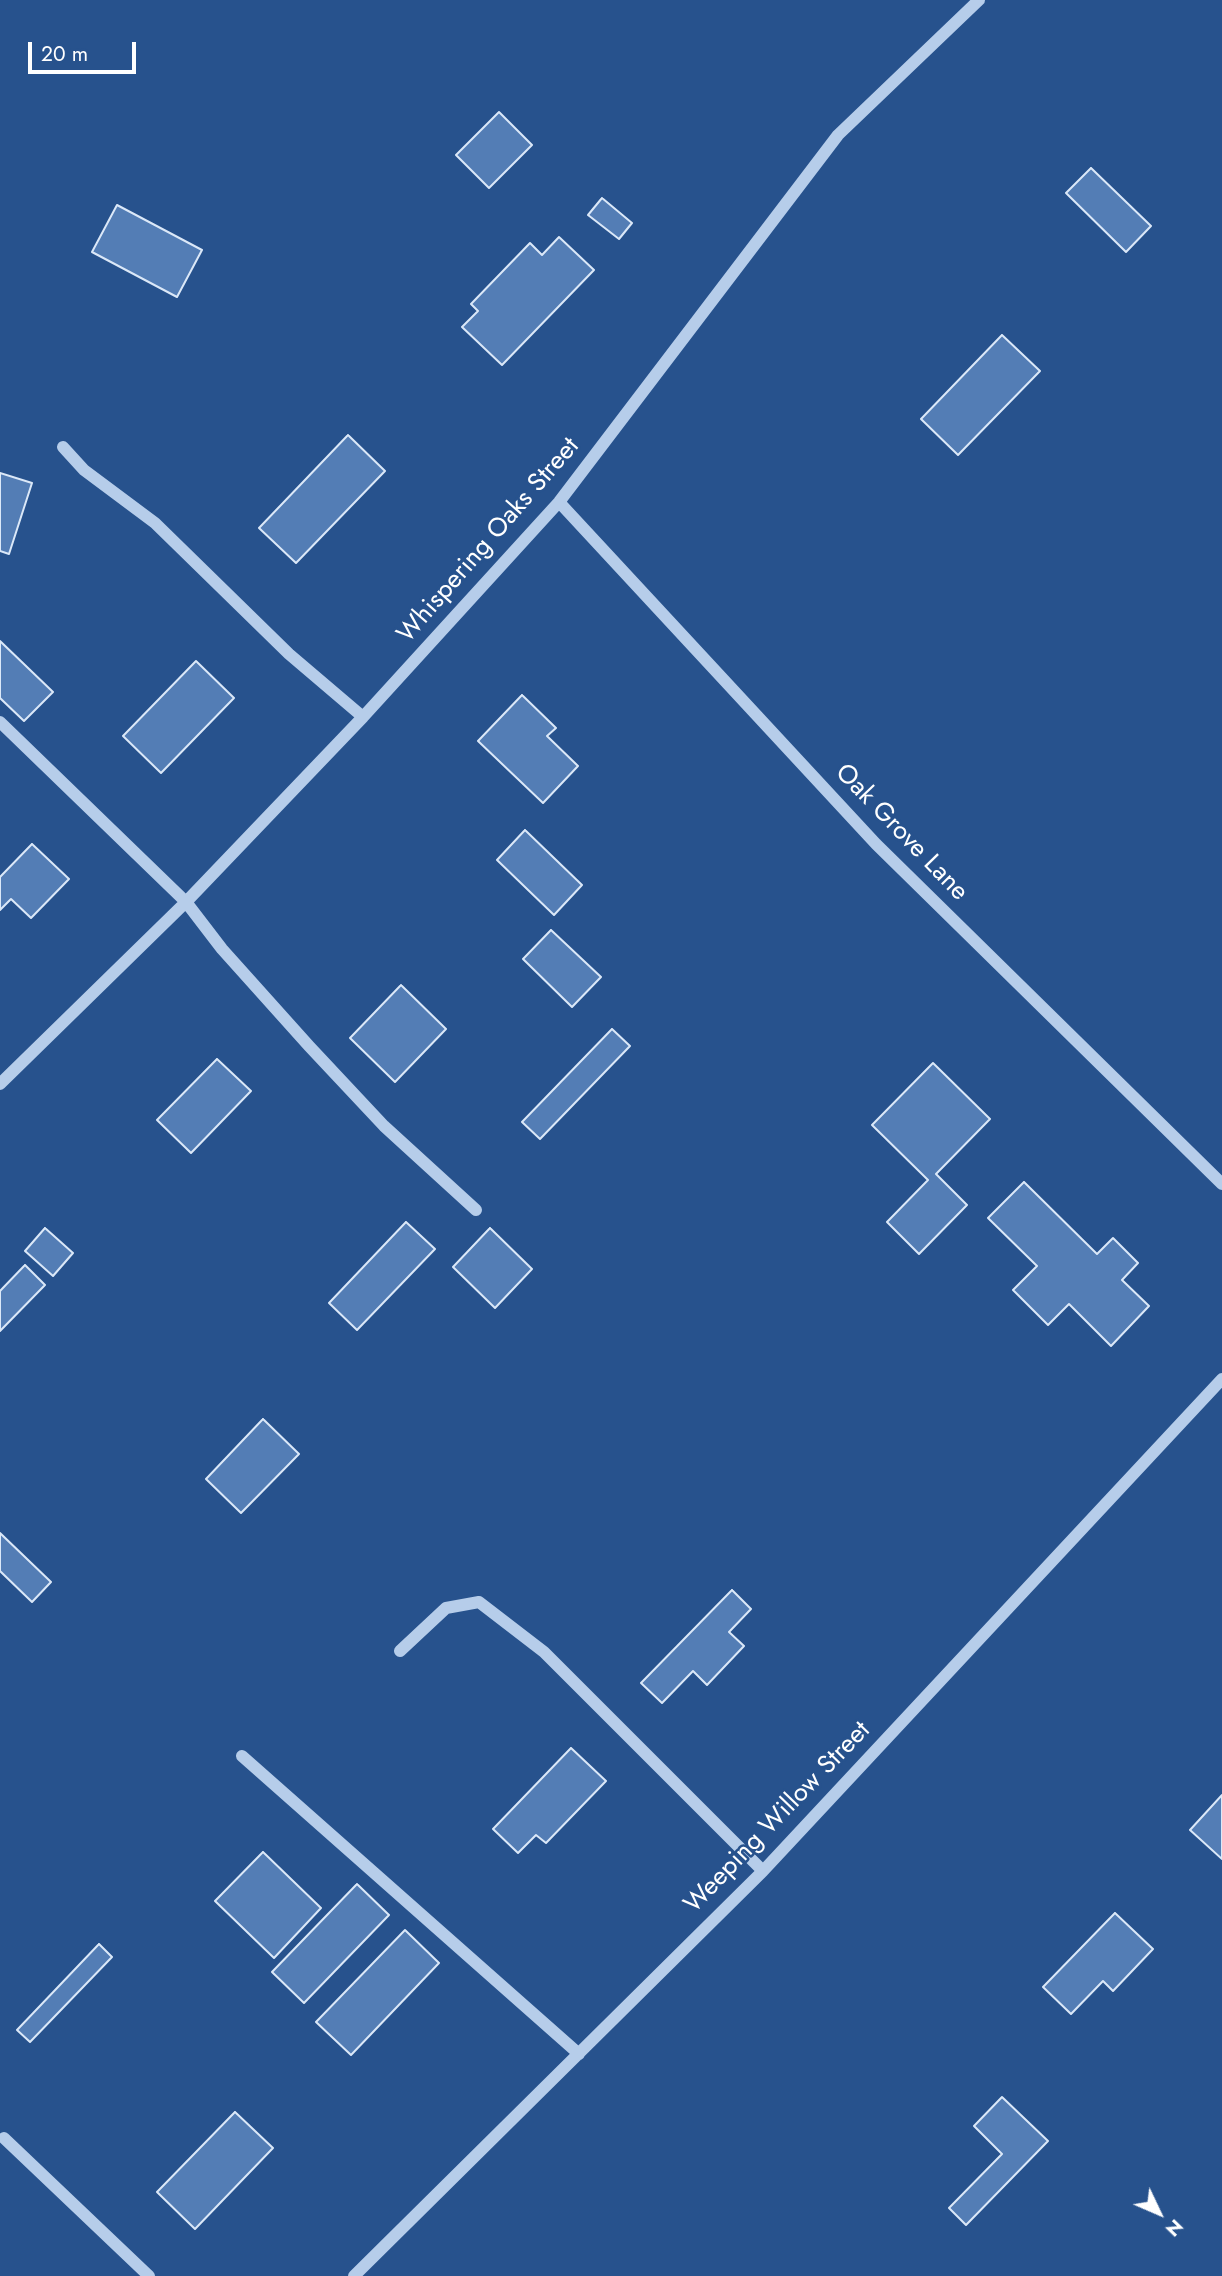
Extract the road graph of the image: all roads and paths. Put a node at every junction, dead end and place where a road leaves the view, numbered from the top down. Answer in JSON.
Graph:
{"nodes":[{"id":1,"x":979,"y":0,"type":"edge"},
{"id":2,"x":63,"y":447,"type":"dead end"},
{"id":3,"x":559,"y":502,"type":"junction"},
{"id":4,"x":363,"y":716,"type":"junction"},
{"id":5,"x":0,"y":722,"type":"edge"},
{"id":6,"x":186,"y":902,"type":"junction"},
{"id":7,"x":0,"y":1084,"type":"edge"},
{"id":8,"x":1222,"y":1184,"type":"edge"},
{"id":9,"x":476,"y":1210,"type":"dead end"},
{"id":10,"x":1222,"y":1379,"type":"edge"},
{"id":11,"x":400,"y":1651,"type":"dead end"},
{"id":12,"x":242,"y":1756,"type":"dead end"},
{"id":13,"x":763,"y":1871,"type":"junction"},
{"id":14,"x":579,"y":2054,"type":"junction"},
{"id":15,"x":4,"y":2138,"type":"dead end"},
{"id":16,"x":149,"y":2276,"type":"edge"},
{"id":17,"x":354,"y":2276,"type":"edge"}],
"edges":[{"from":1,"to":3,"type":"street","name":"Whispering Oaks Street"},
{"from":2,"to":4,"type":"street"},
{"from":3,"to":4,"type":"street","name":"Whispering Oaks Street"},
{"from":3,"to":8,"type":"street","name":"Oak Grove Lane"},
{"from":4,"to":6,"type":"street","name":"Whispering Oaks Street"},
{"from":5,"to":6,"type":"street"},
{"from":6,"to":7,"type":"street","name":"Whispering Oaks Street"},
{"from":6,"to":9,"type":"street"},
{"from":10,"to":13,"type":"street","name":"Weeping Willow Street"},
{"from":11,"to":13,"type":"street"},
{"from":12,"to":14,"type":"street"},
{"from":13,"to":14,"type":"street","name":"Weeping Willow Street"},
{"from":14,"to":17,"type":"street","name":"Weeping Willow Street"},
{"from":15,"to":16,"type":"street"}]}
